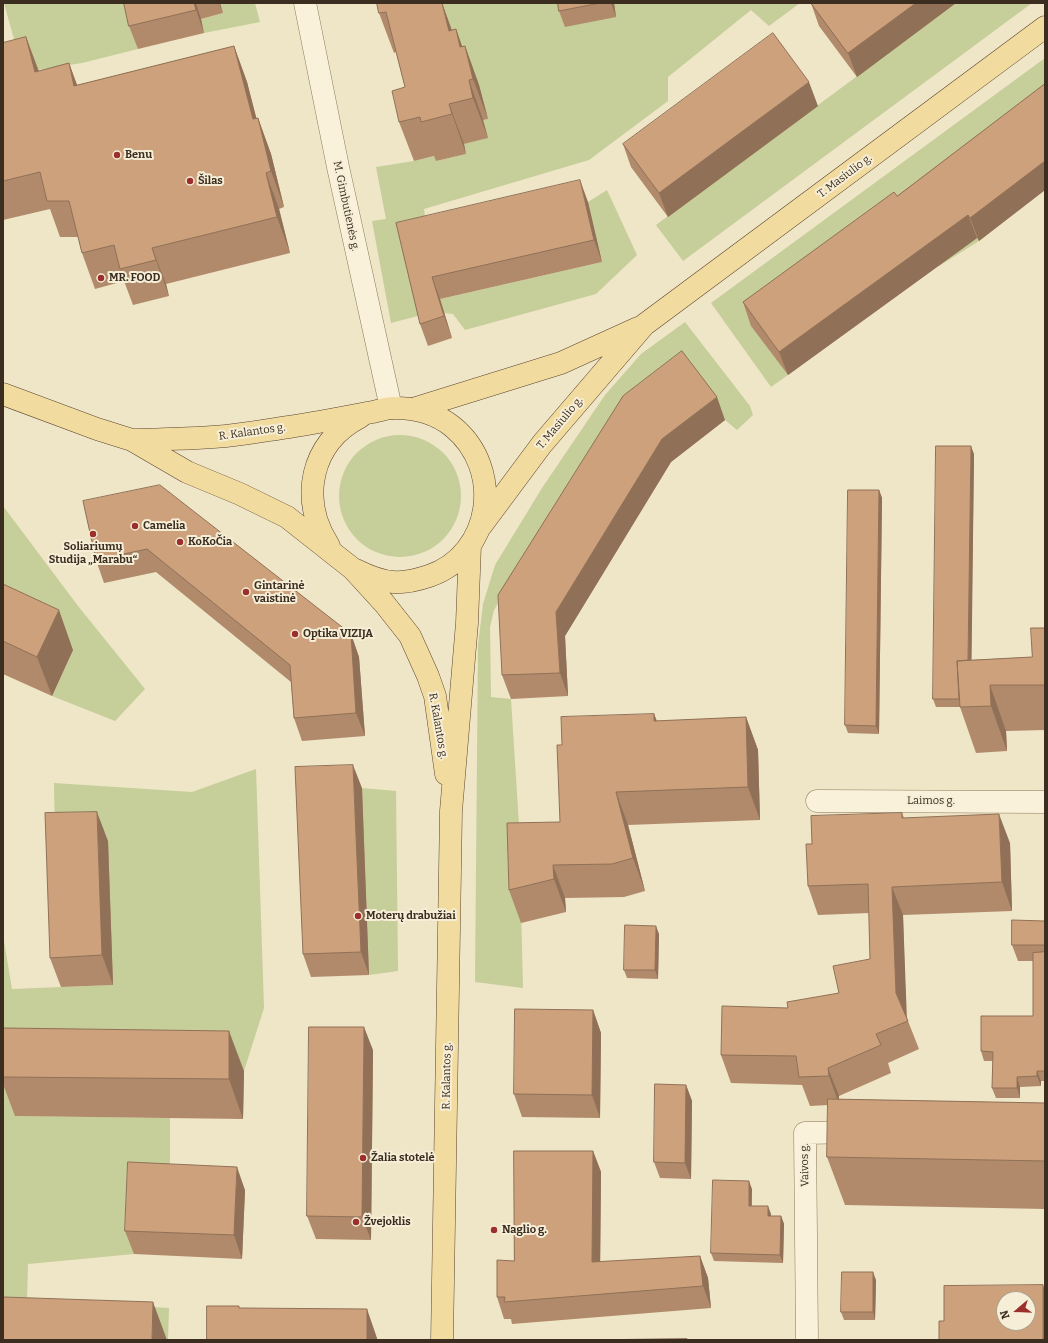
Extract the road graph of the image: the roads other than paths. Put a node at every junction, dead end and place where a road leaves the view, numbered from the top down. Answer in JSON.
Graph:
{"nodes":[{"id":1,"x":305,"y":3,"type":"edge"},
{"id":2,"x":1045,"y":27,"type":"edge"},
{"id":3,"x":644,"y":325,"type":"junction"},
{"id":4,"x":3,"y":394,"type":"edge"},
{"id":5,"x":391,"y":408,"type":"junction"},
{"id":6,"x":413,"y":409,"type":"junction"},
{"id":7,"x":370,"y":412,"type":"junction"},
{"id":8,"x":132,"y":440,"type":"junction"},
{"id":9,"x":481,"y":526,"type":"junction"},
{"id":10,"x":470,"y":545,"type":"junction"},
{"id":11,"x":333,"y":552,"type":"junction"},
{"id":12,"x":353,"y":569,"type":"junction"},
{"id":13,"x":817,"y":801,"type":"dead end"},
{"id":14,"x":1045,"y":802,"type":"edge"},
{"id":15,"x":452,"y":811,"type":"junction"},
{"id":16,"x":875,"y":1131,"type":"edge"},
{"id":17,"x":442,"y":1340,"type":"edge"},
{"id":18,"x":807,"y":1340,"type":"edge"}],
"edges":[{"from":1,"to":5,"type":"street","name":"M. Gimbutienės g."},
{"from":2,"to":3,"type":"main road","name":"T. Masiulio g."},
{"from":3,"to":6,"type":"main road","name":"T. Masiulio g."},
{"from":3,"to":9,"type":"main road","name":"T. Masiulio g."},
{"from":4,"to":8,"type":"main road","name":"R. Kalantos g."},
{"from":5,"to":6,"type":"main road","name":"R. Kalantos g."},
{"from":5,"to":7,"type":"main road","name":"R. Kalantos g."},
{"from":6,"to":9,"type":"main road","name":"R. Kalantos g."},
{"from":7,"to":8,"type":"main road","name":"R. Kalantos g."},
{"from":7,"to":11,"type":"main road","name":"R. Kalantos g."},
{"from":8,"to":11,"type":"main road","name":"R. Kalantos g."},
{"from":9,"to":10,"type":"main road","name":"R. Kalantos g."},
{"from":10,"to":12,"type":"main road","name":"R. Kalantos g."},
{"from":10,"to":15,"type":"main road","name":"R. Kalantos g."},
{"from":11,"to":12,"type":"main road","name":"R. Kalantos g."},
{"from":12,"to":15,"type":"main road","name":"R. Kalantos g."},
{"from":13,"to":14,"type":"street","name":"Laimos g."},
{"from":15,"to":17,"type":"main road","name":"R. Kalantos g."},
{"from":16,"to":18,"type":"street","name":"Vaivos g."}]}
